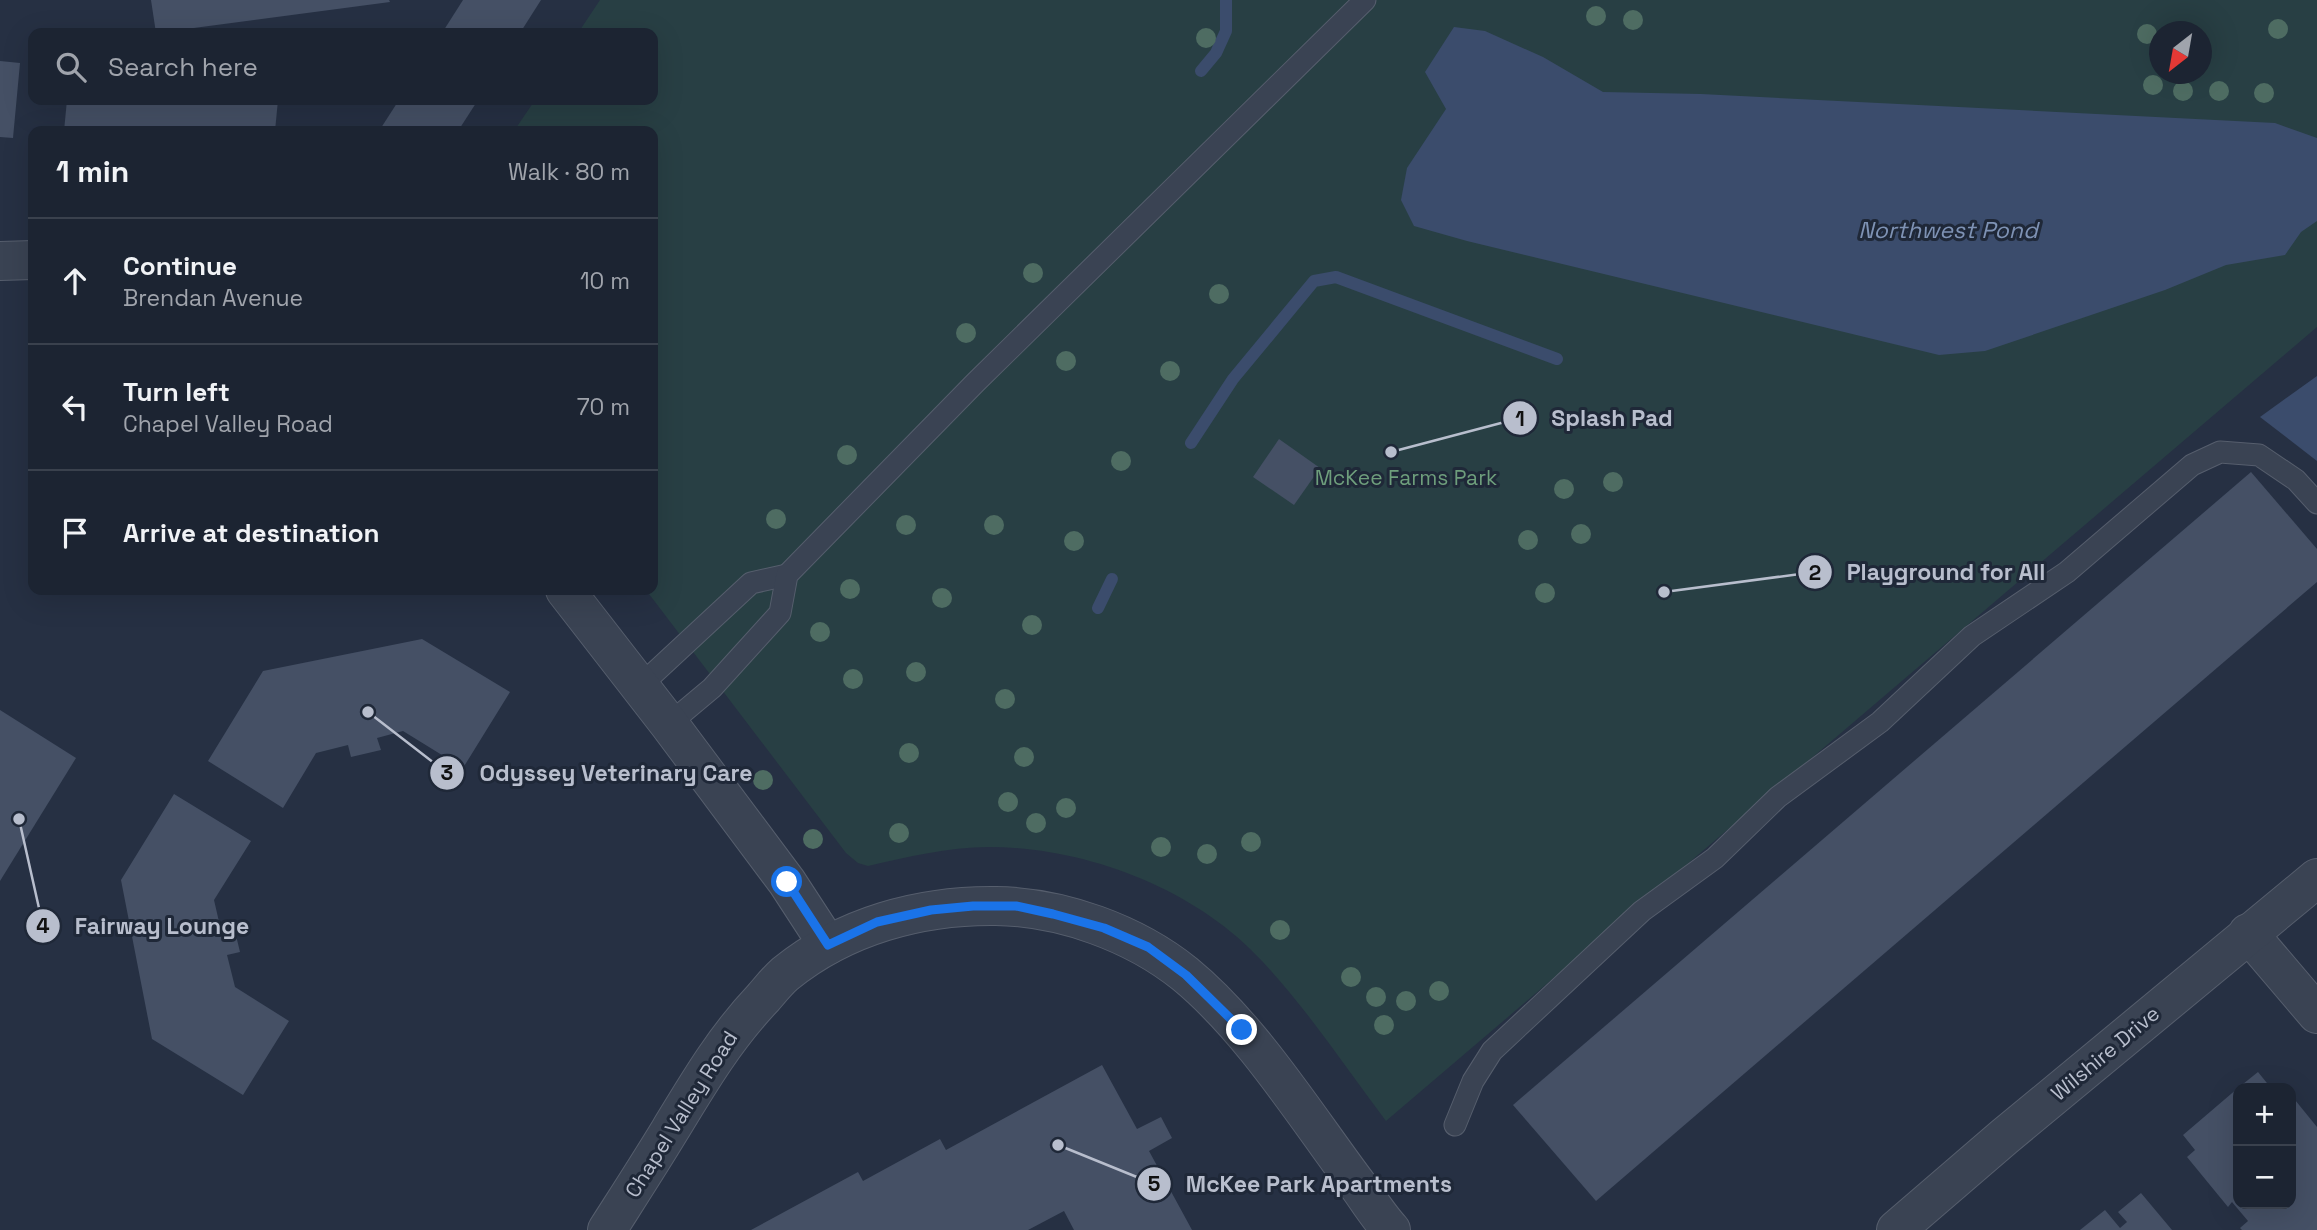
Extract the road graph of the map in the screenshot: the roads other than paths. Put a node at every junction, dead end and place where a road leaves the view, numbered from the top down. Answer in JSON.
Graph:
{"nodes":[{"id":1,"x":1365,"y":0,"type":"edge"},
{"id":2,"x":28,"y":260,"type":"edge"},
{"id":3,"x":0,"y":261,"type":"edge"},
{"id":4,"x":2317,"y":503,"type":"edge"},
{"id":5,"x":787,"y":575,"type":"junction"},
{"id":6,"x":569,"y":595,"type":"edge"},
{"id":7,"x":640,"y":686,"type":"junction"},
{"id":8,"x":669,"y":724,"type":"junction"},
{"id":9,"x":2317,"y":878,"type":"edge"},
{"id":10,"x":2248,"y":933,"type":"junction"},
{"id":11,"x":828,"y":945,"type":"junction"},
{"id":12,"x":2317,"y":1014,"type":"edge"},
{"id":13,"x":1455,"y":1125,"type":"dead end"},
{"id":14,"x":607,"y":1230,"type":"edge"},
{"id":15,"x":1391,"y":1230,"type":"edge"},
{"id":16,"x":1896,"y":1230,"type":"edge"}],
"edges":[{"from":1,"to":5,"type":"lane"},
{"from":2,"to":3,"type":"street"},
{"from":4,"to":13,"type":"lane"},
{"from":5,"to":7,"type":"lane"},
{"from":5,"to":8,"type":"lane"},
{"from":6,"to":7,"type":"street"},
{"from":7,"to":8,"type":"street"},
{"from":8,"to":11,"type":"street"},
{"from":9,"to":10,"type":"street","name":"Wilshire Drive"},
{"from":10,"to":12,"type":"street"},
{"from":10,"to":16,"type":"street","name":"Wilshire Drive"},
{"from":11,"to":14,"type":"street","name":"Chapel Valley Road"},
{"from":11,"to":15,"type":"street","name":"Chapel Valley Road"}]}
